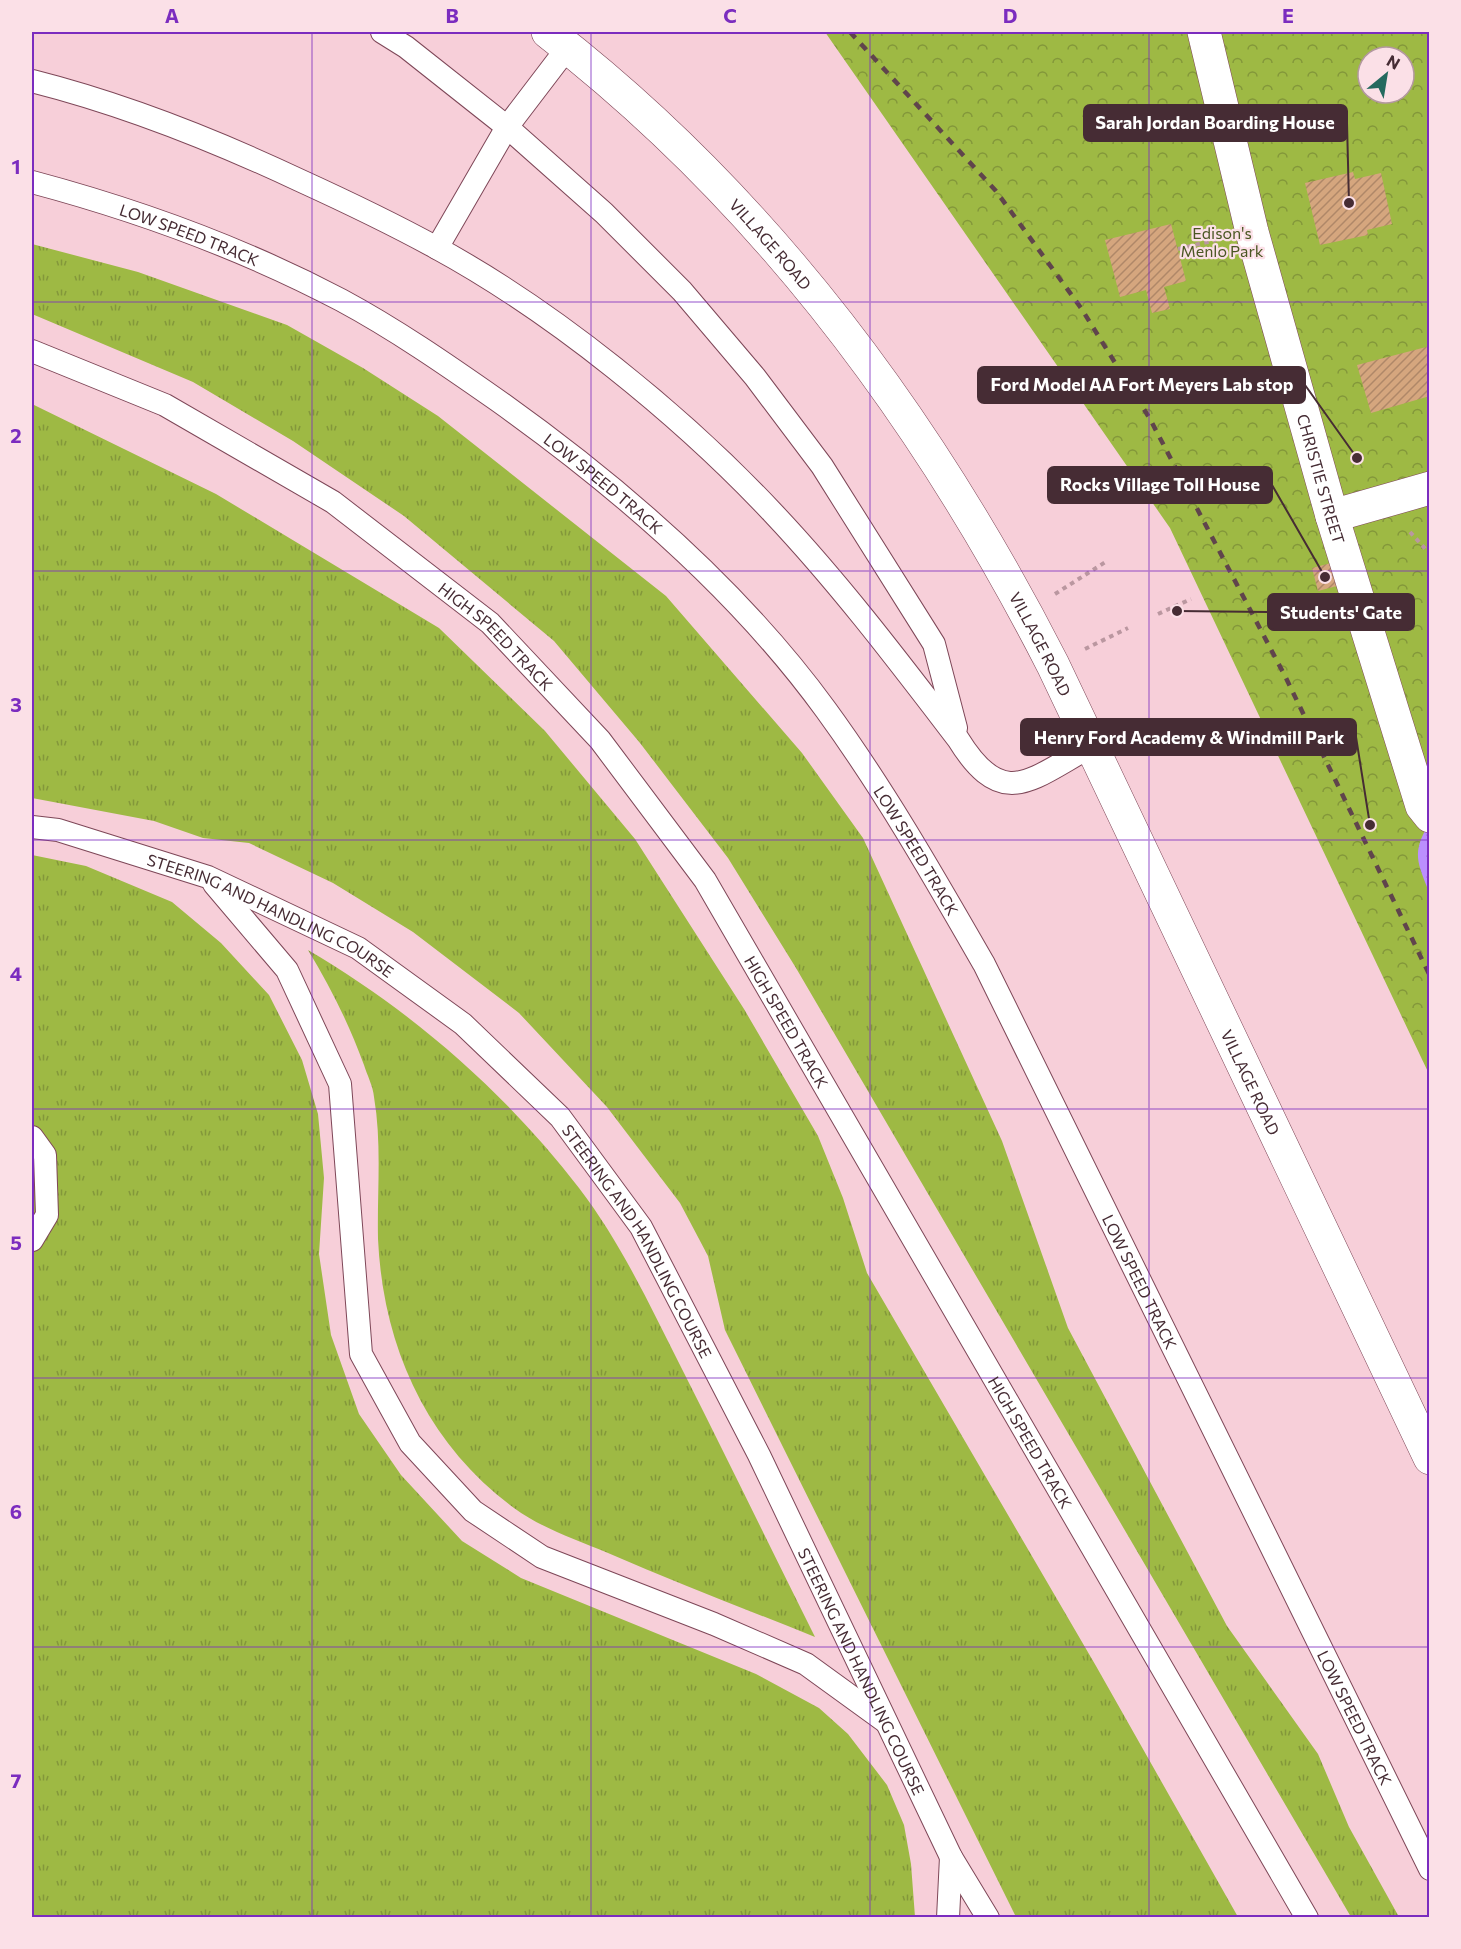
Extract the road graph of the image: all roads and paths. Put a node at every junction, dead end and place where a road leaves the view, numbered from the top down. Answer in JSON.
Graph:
{"nodes":[{"id":1,"x":382,"y":32,"type":"edge"},
{"id":2,"x":1204,"y":32,"type":"edge"},
{"id":3,"x":558,"y":39,"type":"edge"},
{"id":4,"x":32,"y":81,"type":"edge"},
{"id":5,"x":507,"y":127,"type":"junction"},
{"id":6,"x":32,"y":182,"type":"edge"},
{"id":7,"x":437,"y":248,"type":"junction"},
{"id":8,"x":32,"y":351,"type":"edge"},
{"id":9,"x":1430,"y":488,"type":"edge"},
{"id":10,"x":1332,"y":516,"type":"junction"},
{"id":11,"x":1107,"y":561,"type":"dead end"},
{"id":12,"x":1191,"y":599,"type":"dead end"},
{"id":13,"x":1026,"y":613,"type":"junction"},
{"id":14,"x":1158,"y":614,"type":"dead end"},
{"id":15,"x":1128,"y":628,"type":"dead end"},
{"id":16,"x":1077,"y":653,"type":"dead end"},
{"id":17,"x":958,"y":739,"type":"junction"},
{"id":18,"x":1090,"y":747,"type":"junction"},
{"id":19,"x":1426,"y":811,"type":"edge"},
{"id":20,"x":32,"y":827,"type":"edge"},
{"id":21,"x":208,"y":877,"type":"junction"},
{"id":22,"x":32,"y":1137,"type":"edge"},
{"id":23,"x":32,"y":1240,"type":"edge"},
{"id":24,"x":1430,"y":1458,"type":"edge"},
{"id":25,"x":887,"y":1722,"type":"junction"},
{"id":26,"x":951,"y":1857,"type":"junction"},
{"id":27,"x":1430,"y":1869,"type":"edge"},
{"id":28,"x":948,"y":1917,"type":"edge"},
{"id":29,"x":987,"y":1917,"type":"edge"},
{"id":30,"x":1307,"y":1917,"type":"edge"}],
"edges":[{"from":1,"to":5,"type":"lane"},
{"from":2,"to":10,"type":"street","name":"CHRISTIE STREET"},
{"from":3,"to":5,"type":"lane"},
{"from":3,"to":13,"type":"street","name":"VILLAGE ROAD"},
{"from":4,"to":7,"type":"lane"},
{"from":5,"to":7,"type":"lane"},
{"from":5,"to":17,"type":"lane"},
{"from":6,"to":27,"type":"lane","name":"LOW SPEED TRACK"},
{"from":7,"to":17,"type":"lane"},
{"from":8,"to":30,"type":"lane","name":"HIGH SPEED TRACK"},
{"from":9,"to":10,"type":"street"},
{"from":10,"to":19,"type":"street","name":"CHRISTIE STREET"},
{"from":11,"to":13,"type":"path"},
{"from":12,"to":14,"type":"path"},
{"from":13,"to":18,"type":"street","name":"VILLAGE ROAD"},
{"from":15,"to":16,"type":"path"},
{"from":17,"to":18,"type":"lane"},
{"from":18,"to":24,"type":"street","name":"VILLAGE ROAD"},
{"from":20,"to":21,"type":"lane","name":"STEERING AND HANDLING COURSE"},
{"from":21,"to":25,"type":"lane","name":"STEERING AND HANDLING COURSE"},
{"from":21,"to":25,"type":"lane"},
{"from":22,"to":23,"type":"lane"},
{"from":25,"to":26,"type":"lane","name":"STEERING AND HANDLING COURSE"},
{"from":26,"to":28,"type":"lane"},
{"from":26,"to":29,"type":"lane","name":"STEERING AND HANDLING COURSE"}]}
